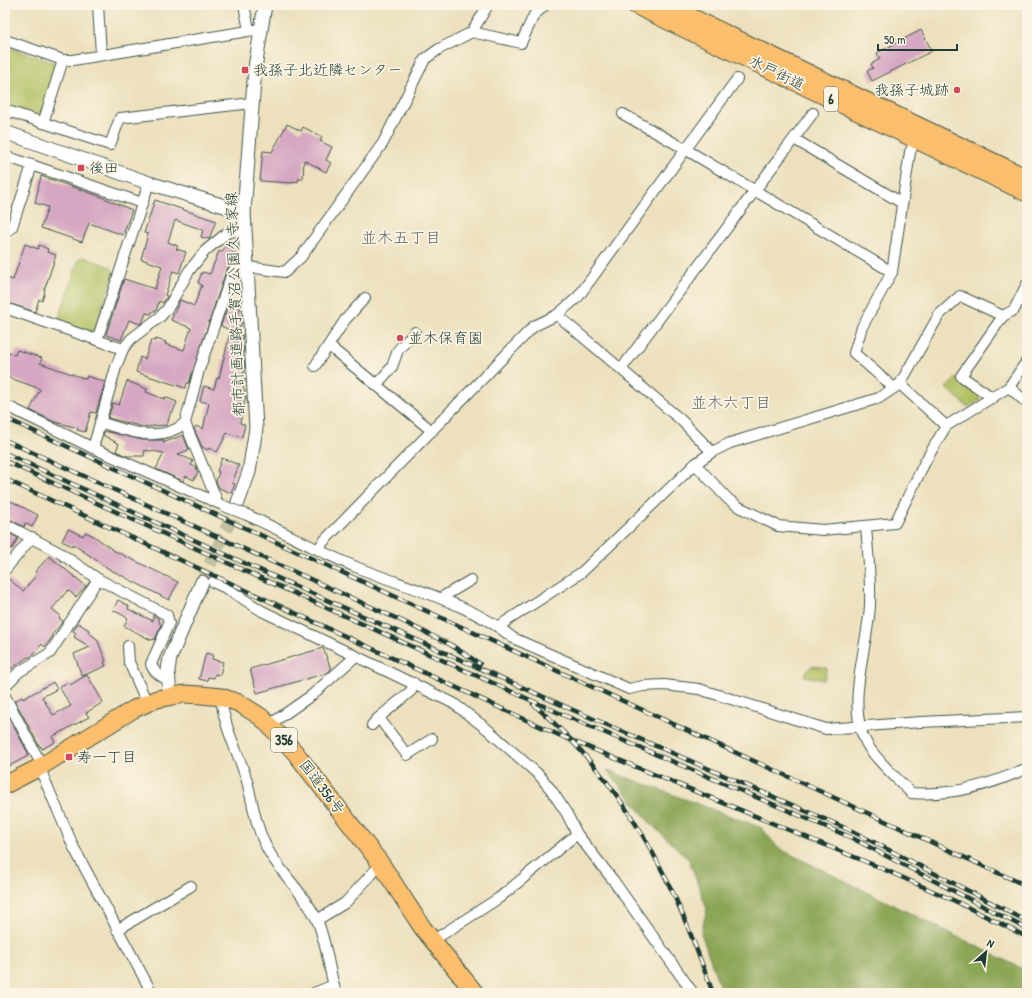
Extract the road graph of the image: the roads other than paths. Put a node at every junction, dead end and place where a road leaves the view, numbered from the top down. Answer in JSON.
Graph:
{"nodes":[{"id":1,"x":98,"y":5,"type":"edge"},
{"id":2,"x":244,"y":5,"type":"edge"},
{"id":3,"x":265,"y":5,"type":"edge"},
{"id":4,"x":488,"y":5,"type":"edge"},
{"id":5,"x":545,"y":5,"type":"edge"},
{"id":6,"x":635,"y":5,"type":"edge"},
{"id":7,"x":666,"y":5,"type":"edge"},
{"id":8,"x":255,"y":29,"type":"junction"},
{"id":9,"x":472,"y":32,"type":"junction"},
{"id":10,"x":5,"y":40,"type":"edge"},
{"id":11,"x":101,"y":54,"type":"junction"},
{"id":12,"x":63,"y":60,"type":"junction"},
{"id":13,"x":737,"y":79,"type":"dead end"},
{"id":14,"x":252,"y":103,"type":"junction"},
{"id":15,"x":5,"y":110,"type":"edge"},
{"id":16,"x":812,"y":113,"type":"dead end"},
{"id":17,"x":623,"y":114,"type":"dead end"},
{"id":18,"x":43,"y":122,"type":"junction"},
{"id":19,"x":5,"y":132,"type":"edge"},
{"id":20,"x":918,"y":134,"type":"junction"},
{"id":21,"x":794,"y":139,"type":"junction"},
{"id":22,"x":686,"y":149,"type":"junction"},
{"id":23,"x":5,"y":156,"type":"edge"},
{"id":24,"x":32,"y":165,"type":"junction"},
{"id":25,"x":1027,"y":178,"type":"edge"},
{"id":26,"x":149,"y":183,"type":"junction"},
{"id":27,"x":755,"y":190,"type":"junction"},
{"id":28,"x":1027,"y":193,"type":"edge"},
{"id":29,"x":142,"y":203,"type":"junction"},
{"id":30,"x":902,"y":203,"type":"junction"},
{"id":31,"x":244,"y":212,"type":"junction"},
{"id":32,"x":245,"y":230,"type":"junction"},
{"id":33,"x":5,"y":233,"type":"edge"},
{"id":34,"x":247,"y":253,"type":"junction"},
{"id":35,"x":248,"y":267,"type":"junction"},
{"id":36,"x":892,"y":272,"type":"junction"},
{"id":37,"x":1027,"y":284,"type":"edge"},
{"id":38,"x":365,"y":298,"type":"dead end"},
{"id":39,"x":5,"y":308,"type":"edge"},
{"id":40,"x":557,"y":315,"type":"junction"},
{"id":41,"x":1003,"y":316,"type":"junction"},
{"id":42,"x":415,"y":332,"type":"dead end"},
{"id":43,"x":96,"y":340,"type":"junction"},
{"id":44,"x":329,"y":346,"type":"junction"},
{"id":45,"x":123,"y":349,"type":"junction"},
{"id":46,"x":1027,"y":361,"type":"edge"},
{"id":47,"x":315,"y":366,"type":"dead end"},
{"id":48,"x":622,"y":368,"type":"junction"},
{"id":49,"x":377,"y":384,"type":"junction"},
{"id":50,"x":897,"y":386,"type":"junction"},
{"id":51,"x":1009,"y":387,"type":"junction"},
{"id":52,"x":993,"y":398,"type":"junction"},
{"id":53,"x":1027,"y":402,"type":"edge"},
{"id":54,"x":5,"y":405,"type":"edge"},
{"id":55,"x":100,"y":422,"type":"junction"},
{"id":56,"x":185,"y":423,"type":"junction"},
{"id":57,"x":946,"y":426,"type":"junction"},
{"id":58,"x":432,"y":431,"type":"junction"},
{"id":59,"x":93,"y":448,"type":"junction"},
{"id":60,"x":712,"y":452,"type":"junction"},
{"id":61,"x":695,"y":464,"type":"junction"},
{"id":62,"x":214,"y":501,"type":"junction"},
{"id":63,"x":230,"y":505,"type":"junction"},
{"id":64,"x":5,"y":524,"type":"edge"},
{"id":65,"x":866,"y":526,"type":"junction"},
{"id":66,"x":32,"y":537,"type":"junction"},
{"id":67,"x":320,"y":549,"type":"junction"},
{"id":68,"x":5,"y":570,"type":"edge"},
{"id":69,"x":98,"y":579,"type":"junction"},
{"id":70,"x":472,"y":580,"type":"dead end"},
{"id":71,"x":208,"y":582,"type":"joint"},
{"id":72,"x":442,"y":599,"type":"junction"},
{"id":73,"x":499,"y":626,"type":"junction"},
{"id":74,"x":128,"y":646,"type":"dead end"},
{"id":75,"x":356,"y":656,"type":"junction"},
{"id":76,"x":414,"y":684,"type":"junction"},
{"id":77,"x":5,"y":686,"type":"edge"},
{"id":78,"x":169,"y":688,"type":"junction"},
{"id":79,"x":5,"y":696,"type":"edge"},
{"id":80,"x":220,"y":697,"type":"junction"},
{"id":81,"x":146,"y":703,"type":"junction"},
{"id":82,"x":1027,"y":717,"type":"edge"},
{"id":83,"x":269,"y":725,"type":"junction"},
{"id":84,"x":860,"y":727,"type":"junction"},
{"id":85,"x":432,"y":739,"type":"dead end"},
{"id":86,"x":40,"y":767,"type":"junction"},
{"id":87,"x":1027,"y":768,"type":"edge"},
{"id":88,"x":5,"y":785,"type":"edge"},
{"id":89,"x":577,"y":834,"type":"junction"},
{"id":90,"x":381,"y":864,"type":"junction"},
{"id":91,"x":190,"y":886,"type":"dead end"},
{"id":92,"x":317,"y":920,"type":"junction"},
{"id":93,"x":118,"y":930,"type":"junction"},
{"id":94,"x":432,"y":941,"type":"junction"},
{"id":95,"x":335,"y":989,"type":"edge"},
{"id":96,"x":152,"y":993,"type":"edge"},
{"id":97,"x":314,"y":993,"type":"edge"},
{"id":98,"x":475,"y":993,"type":"edge"},
{"id":99,"x":693,"y":993,"type":"edge"}],
"edges":[{"from":1,"to":11,"type":"street"},
{"from":2,"to":8,"type":"street"},
{"from":3,"to":8,"type":"street","name":"都市計画道路手賀沼公園久寺家線"},
{"from":4,"to":9,"type":"street"},
{"from":5,"to":9,"type":"street"},
{"from":6,"to":20,"type":"highway","name":"水戸街道","number":"6"},
{"from":7,"to":20,"type":"highway","name":"水戸街道","number":"6"},
{"from":8,"to":11,"type":"street"},
{"from":8,"to":14,"type":"street","name":"都市計画道路手賀沼公園久寺家線"},
{"from":9,"to":35,"type":"street"},
{"from":10,"to":12,"type":"street"},
{"from":11,"to":12,"type":"street"},
{"from":12,"to":18,"type":"street"},
{"from":13,"to":22,"type":"street"},
{"from":14,"to":18,"type":"street"},
{"from":14,"to":31,"type":"street","name":"都市計画道路手賀沼公園久寺家線"},
{"from":15,"to":18,"type":"street"},
{"from":16,"to":21,"type":"street"},
{"from":17,"to":22,"type":"street"},
{"from":19,"to":26,"type":"street"},
{"from":20,"to":25,"type":"highway","name":"水戸街道","number":"6"},
{"from":20,"to":28,"type":"highway","name":"水戸街道","number":"6"},
{"from":20,"to":30,"type":"street"},
{"from":21,"to":27,"type":"street"},
{"from":21,"to":30,"type":"street"},
{"from":22,"to":27,"type":"street"},
{"from":22,"to":40,"type":"street"},
{"from":23,"to":24,"type":"street"},
{"from":24,"to":29,"type":"street"},
{"from":24,"to":33,"type":"street"},
{"from":26,"to":29,"type":"street"},
{"from":26,"to":31,"type":"street"},
{"from":27,"to":36,"type":"street"},
{"from":27,"to":48,"type":"street"},
{"from":29,"to":43,"type":"street"},
{"from":30,"to":36,"type":"street"},
{"from":31,"to":32,"type":"street","name":"都市計画道路手賀沼公園久寺家線"},
{"from":32,"to":34,"type":"street","name":"都市計画道路手賀沼公園久寺家線"},
{"from":32,"to":45,"type":"street"},
{"from":34,"to":35,"type":"street","name":"都市計画道路手賀沼公園久寺家線"},
{"from":34,"to":56,"type":"street"},
{"from":35,"to":63,"type":"street","name":"都市計画道路手賀沼公園久寺家線"},
{"from":36,"to":50,"type":"street"},
{"from":37,"to":41,"type":"street"},
{"from":38,"to":44,"type":"street"},
{"from":39,"to":43,"type":"street"},
{"from":40,"to":48,"type":"street"},
{"from":40,"to":58,"type":"street"},
{"from":41,"to":50,"type":"street"},
{"from":41,"to":52,"type":"street"},
{"from":42,"to":49,"type":"street"},
{"from":43,"to":45,"type":"street"},
{"from":44,"to":47,"type":"street"},
{"from":44,"to":49,"type":"street"},
{"from":45,"to":55,"type":"street"},
{"from":46,"to":51,"type":"street"},
{"from":48,"to":60,"type":"street"},
{"from":49,"to":58,"type":"street"},
{"from":50,"to":57,"type":"street"},
{"from":50,"to":60,"type":"street"},
{"from":51,"to":52,"type":"street"},
{"from":51,"to":53,"type":"street"},
{"from":52,"to":57,"type":"street"},
{"from":54,"to":59,"type":"street"},
{"from":55,"to":56,"type":"street"},
{"from":55,"to":59,"type":"street"},
{"from":56,"to":62,"type":"street"},
{"from":57,"to":65,"type":"street"},
{"from":58,"to":67,"type":"street"},
{"from":59,"to":62,"type":"street"},
{"from":60,"to":61,"type":"street"},
{"from":61,"to":65,"type":"street"},
{"from":61,"to":73,"type":"street"},
{"from":62,"to":63,"type":"street"},
{"from":63,"to":67,"type":"street","bridge":true},
{"from":64,"to":66,"type":"street"},
{"from":65,"to":84,"type":"street"},
{"from":66,"to":68,"type":"street"},
{"from":66,"to":69,"type":"street"},
{"from":67,"to":72,"type":"street"},
{"from":69,"to":77,"type":"street"},
{"from":69,"to":78,"type":"street"},
{"from":70,"to":72,"type":"street"},
{"from":71,"to":75,"type":"street"},
{"from":71,"to":78,"type":"street"},
{"from":72,"to":73,"type":"street"},
{"from":73,"to":84,"type":"street"},
{"from":74,"to":81,"type":"street"},
{"from":75,"to":76,"type":"street"},
{"from":75,"to":83,"type":"street"},
{"from":76,"to":85,"type":"street"},
{"from":76,"to":89,"type":"street"},
{"from":78,"to":80,"type":"highway","name":"国道356号","number":"356"},
{"from":78,"to":81,"type":"highway","name":"国道356号","number":"356"},
{"from":79,"to":86,"type":"street"},
{"from":80,"to":83,"type":"highway","name":"国道356号","number":"356"},
{"from":80,"to":92,"type":"street"},
{"from":81,"to":86,"type":"highway","name":"国道356号","number":"356"},
{"from":82,"to":84,"type":"street"},
{"from":83,"to":90,"type":"highway","name":"国道356号","number":"356"},
{"from":84,"to":87,"type":"street"},
{"from":86,"to":88,"type":"highway","name":"国道356号","number":"356"},
{"from":86,"to":93,"type":"street"},
{"from":89,"to":94,"type":"street"},
{"from":89,"to":99,"type":"street"},
{"from":90,"to":92,"type":"street"},
{"from":90,"to":94,"type":"highway","name":"国道356号","number":"356"},
{"from":91,"to":93,"type":"street"},
{"from":92,"to":95,"type":"street"},
{"from":93,"to":96,"type":"street"},
{"from":94,"to":98,"type":"highway","name":"国道356号","number":"356"},
{"from":95,"to":97,"type":"street"}]}
